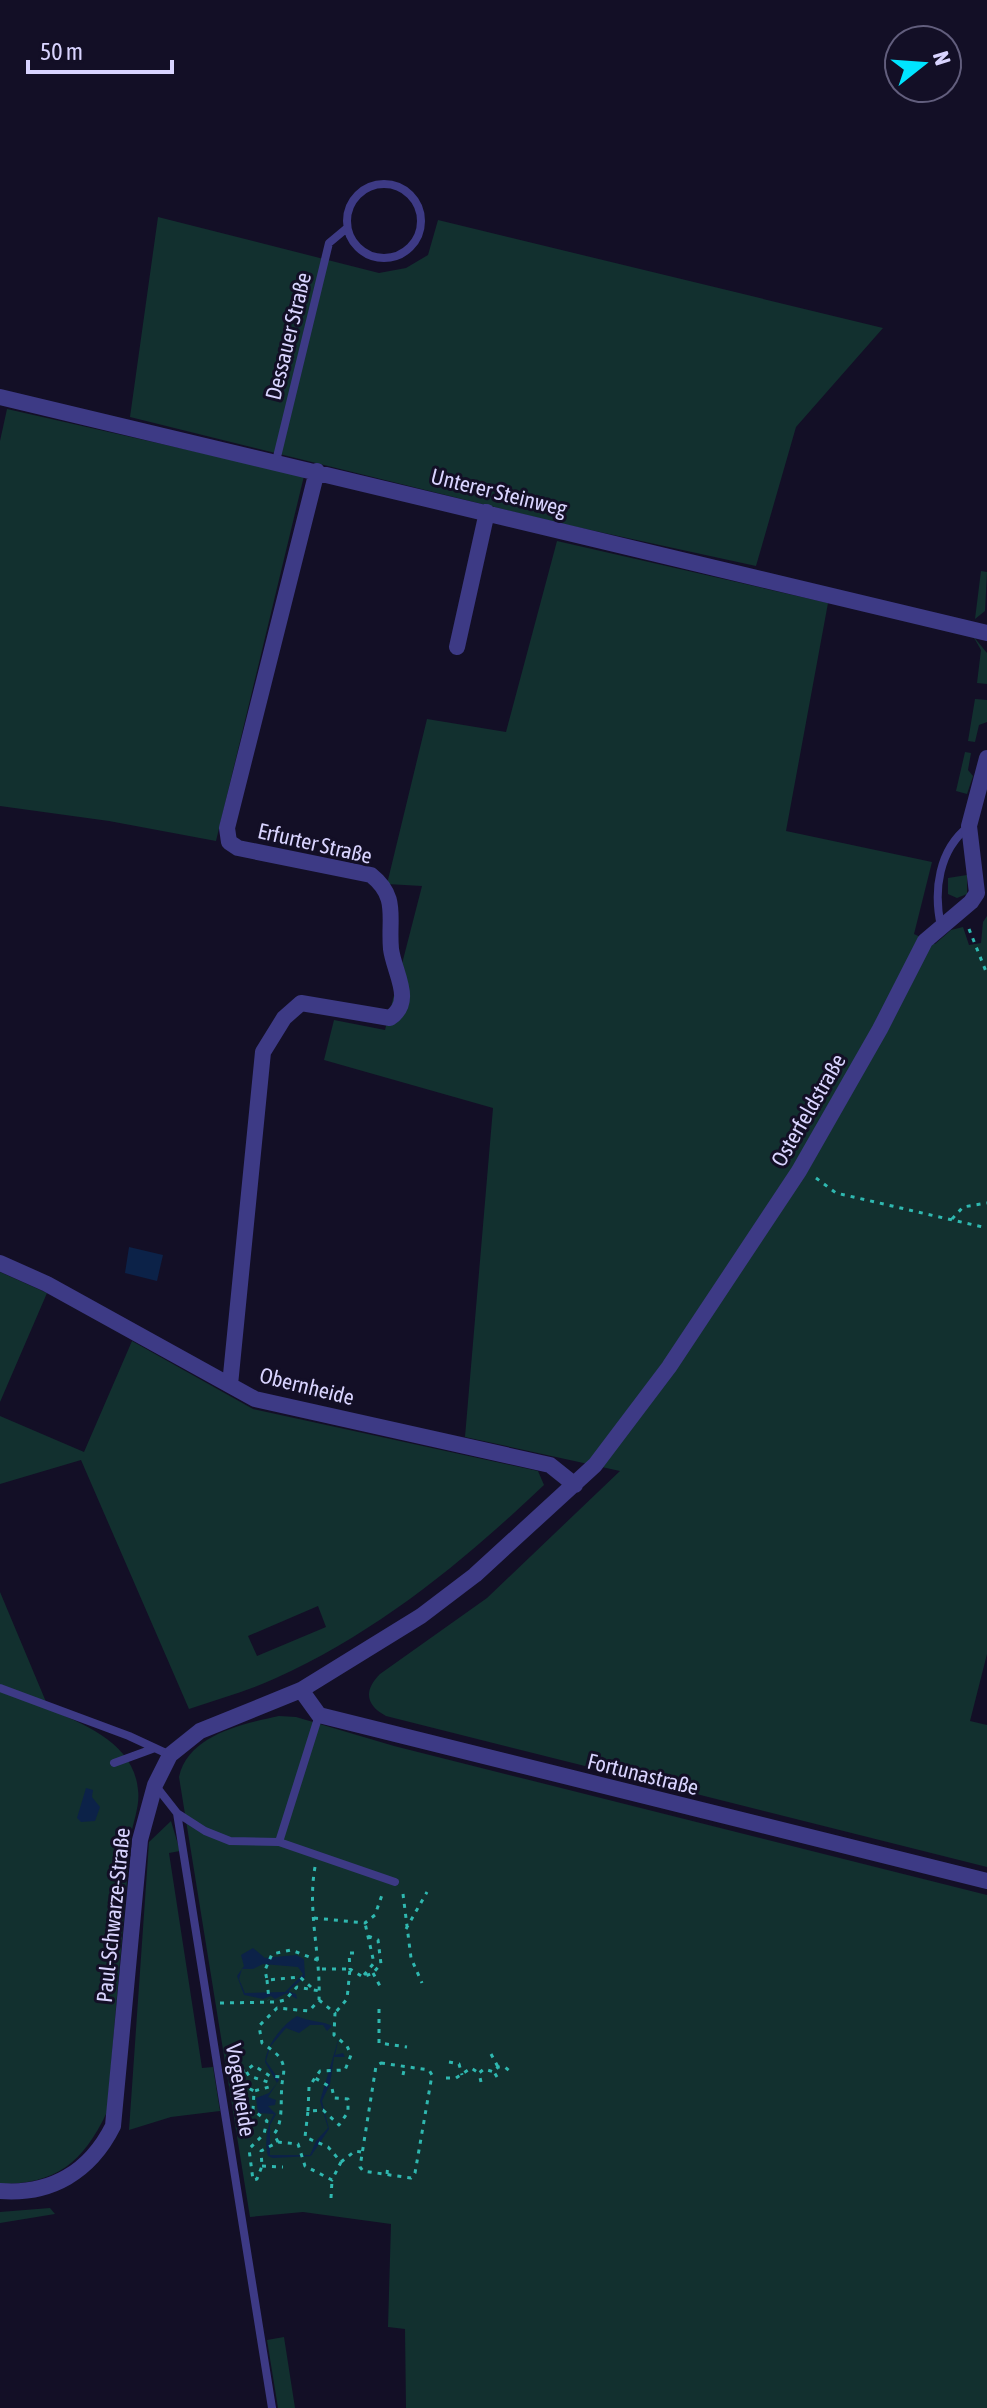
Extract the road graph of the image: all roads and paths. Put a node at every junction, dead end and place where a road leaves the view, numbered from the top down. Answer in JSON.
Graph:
{"nodes":[{"id":1,"x":347,"y":228,"type":"junction"},
{"id":2,"x":0,"y":397,"type":"edge"},
{"id":3,"x":276,"y":461,"type":"junction"},
{"id":4,"x":317,"y":471,"type":"junction"},
{"id":5,"x":487,"y":512,"type":"junction"},
{"id":6,"x":987,"y":633,"type":"edge"},
{"id":7,"x":457,"y":647,"type":"dead end"},
{"id":8,"x":987,"y":758,"type":"edge"},
{"id":9,"x":969,"y":826,"type":"junction"},
{"id":10,"x":962,"y":910,"type":"junction"},
{"id":11,"x":941,"y":926,"type":"junction"},
{"id":12,"x":987,"y":974,"type":"edge"},
{"id":13,"x":799,"y":1171,"type":"junction"},
{"id":14,"x":987,"y":1203,"type":"edge"},
{"id":15,"x":952,"y":1219,"type":"junction"},
{"id":16,"x":987,"y":1228,"type":"edge"},
{"id":17,"x":0,"y":1263,"type":"edge"},
{"id":18,"x":230,"y":1385,"type":"junction"},
{"id":19,"x":595,"y":1465,"type":"joint"},
{"id":20,"x":575,"y":1485,"type":"junction"},
{"id":21,"x":0,"y":1688,"type":"edge"},
{"id":22,"x":301,"y":1690,"type":"junction"},
{"id":23,"x":319,"y":1715,"type":"junction"},
{"id":24,"x":162,"y":1751,"type":"junction"},
{"id":25,"x":114,"y":1763,"type":"dead end"},
{"id":26,"x":155,"y":1785,"type":"junction"},
{"id":27,"x":177,"y":1813,"type":"junction"},
{"id":28,"x":279,"y":1842,"type":"junction"},
{"id":29,"x":317,"y":1855,"type":"junction"},
{"id":30,"x":383,"y":1878,"type":"junction"},
{"id":31,"x":987,"y":1881,"type":"edge"},
{"id":32,"x":400,"y":1884,"type":"joint"},
{"id":33,"x":427,"y":1892,"type":"dead end"},
{"id":34,"x":314,"y":1918,"type":"junction"},
{"id":35,"x":365,"y":1923,"type":"junction"},
{"id":36,"x":406,"y":1929,"type":"junction"},
{"id":37,"x":368,"y":1936,"type":"junction"},
{"id":38,"x":354,"y":1953,"type":"dead end"},
{"id":39,"x":320,"y":1961,"type":"junction"},
{"id":40,"x":320,"y":1969,"type":"junction"},
{"id":41,"x":350,"y":1969,"type":"junction"},
{"id":42,"x":373,"y":1973,"type":"junction"},
{"id":43,"x":363,"y":1977,"type":"junction"},
{"id":44,"x":267,"y":1980,"type":"junction"},
{"id":45,"x":422,"y":1983,"type":"dead end"},
{"id":46,"x":311,"y":1987,"type":"junction"},
{"id":47,"x":381,"y":1988,"type":"dead end"},
{"id":48,"x":320,"y":1991,"type":"junction"},
{"id":49,"x":319,"y":2000,"type":"junction"},
{"id":50,"x":269,"y":2001,"type":"junction"},
{"id":51,"x":210,"y":2005,"type":"junction"},
{"id":52,"x":379,"y":2009,"type":"dead end"},
{"id":53,"x":335,"y":2013,"type":"junction"},
{"id":54,"x":407,"y":2047,"type":"dead end"},
{"id":55,"x":491,"y":2054,"type":"dead end"},
{"id":56,"x":449,"y":2062,"type":"dead end"},
{"id":57,"x":405,"y":2066,"type":"junction"},
{"id":58,"x":496,"y":2070,"type":"junction"},
{"id":59,"x":246,"y":2071,"type":"junction"},
{"id":60,"x":479,"y":2073,"type":"junction"},
{"id":61,"x":461,"y":2074,"type":"junction"},
{"id":62,"x":513,"y":2074,"type":"dead end"},
{"id":63,"x":403,"y":2075,"type":"dead end"},
{"id":64,"x":283,"y":2077,"type":"junction"},
{"id":65,"x":497,"y":2077,"type":"dead end"},
{"id":66,"x":315,"y":2078,"type":"junction"},
{"id":67,"x":446,"y":2078,"type":"dead end"},
{"id":68,"x":475,"y":2085,"type":"dead end"},
{"id":69,"x":254,"y":2091,"type":"junction"},
{"id":70,"x":308,"y":2111,"type":"junction"},
{"id":71,"x":278,"y":2142,"type":"junction"},
{"id":72,"x":362,"y":2152,"type":"junction"},
{"id":73,"x":341,"y":2162,"type":"junction"},
{"id":74,"x":388,"y":2165,"type":"dead end"},
{"id":75,"x":262,"y":2166,"type":"junction"},
{"id":76,"x":283,"y":2167,"type":"dead end"},
{"id":77,"x":387,"y":2174,"type":"junction"},
{"id":78,"x":332,"y":2180,"type":"junction"},
{"id":79,"x":0,"y":2191,"type":"edge"},
{"id":80,"x":331,"y":2198,"type":"dead end"},
{"id":81,"x":272,"y":2408,"type":"edge"}],
"edges":[{"from":1,"to":1,"type":"lane","name":"Dessauer Straße"},
{"from":1,"to":3,"type":"lane","name":"Dessauer Straße"},
{"from":2,"to":3,"type":"street","name":"Unterer Steinweg"},
{"from":3,"to":4,"type":"street","name":"Unterer Steinweg"},
{"from":4,"to":5,"type":"street","name":"Unterer Steinweg"},
{"from":4,"to":18,"type":"street","name":"Erfurter Straße"},
{"from":5,"to":6,"type":"street","name":"Unterer Steinweg"},
{"from":5,"to":7,"type":"street"},
{"from":8,"to":9,"type":"street","name":"Osterfeldstraße"},
{"from":9,"to":10,"type":"street","name":"Osterfeldstraße"},
{"from":9,"to":11,"type":"lane"},
{"from":10,"to":11,"type":"street","name":"Osterfeldstraße"},
{"from":10,"to":12,"type":"path"},
{"from":11,"to":13,"type":"street","name":"Osterfeldstraße"},
{"from":13,"to":15,"type":"path"},
{"from":13,"to":19,"type":"street","name":"Osterfeldstraße"},
{"from":14,"to":15,"type":"path"},
{"from":15,"to":16,"type":"path"},
{"from":17,"to":18,"type":"street","name":"Obernheide"},
{"from":18,"to":20,"type":"street","name":"Obernheide"},
{"from":19,"to":20,"type":"street","name":"Paul-Schwarze-Straße"},
{"from":20,"to":22,"type":"street","name":"Paul-Schwarze-Straße"},
{"from":21,"to":24,"type":"lane"},
{"from":22,"to":23,"type":"street"},
{"from":22,"to":24,"type":"street","name":"Paul-Schwarze-Straße"},
{"from":23,"to":28,"type":"lane"},
{"from":23,"to":31,"type":"street","name":"Fortunastraße"},
{"from":24,"to":25,"type":"lane"},
{"from":24,"to":26,"type":"street","name":"Paul-Schwarze-Straße"},
{"from":26,"to":27,"type":"lane","name":"Vogelweide"},
{"from":26,"to":79,"type":"street","name":"Paul-Schwarze-Straße"},
{"from":27,"to":28,"type":"lane"},
{"from":27,"to":51,"type":"lane","name":"Vogelweide"},
{"from":28,"to":29,"type":"lane"},
{"from":29,"to":30,"type":"lane"},
{"from":29,"to":34,"type":"path"},
{"from":30,"to":32,"type":"lane"},
{"from":30,"to":35,"type":"path"},
{"from":32,"to":36,"type":"path"},
{"from":33,"to":36,"type":"path"},
{"from":34,"to":35,"type":"path"},
{"from":34,"to":39,"type":"path"},
{"from":35,"to":37,"type":"path"},
{"from":36,"to":45,"type":"path"},
{"from":37,"to":42,"type":"path"},
{"from":37,"to":43,"type":"path"},
{"from":38,"to":41,"type":"path"},
{"from":39,"to":40,"type":"path"},
{"from":39,"to":44,"type":"path"},
{"from":40,"to":41,"type":"path"},
{"from":40,"to":48,"type":"path"},
{"from":41,"to":43,"type":"path"},
{"from":41,"to":53,"type":"path"},
{"from":42,"to":43,"type":"path"},
{"from":42,"to":47,"type":"path"},
{"from":44,"to":46,"type":"path"},
{"from":44,"to":50,"type":"path"},
{"from":46,"to":48,"type":"path"},
{"from":46,"to":50,"type":"path"},
{"from":48,"to":49,"type":"path"},
{"from":49,"to":53,"type":"path"},
{"from":49,"to":64,"type":"path"},
{"from":50,"to":51,"type":"path"},
{"from":51,"to":81,"type":"lane","name":"Vogelweide"},
{"from":52,"to":54,"type":"path"},
{"from":53,"to":66,"type":"path"},
{"from":55,"to":58,"type":"path"},
{"from":56,"to":61,"type":"path"},
{"from":57,"to":63,"type":"path"},
{"from":57,"to":72,"type":"path"},
{"from":57,"to":77,"type":"path"},
{"from":58,"to":60,"type":"path"},
{"from":58,"to":62,"type":"path"},
{"from":58,"to":65,"type":"path"},
{"from":59,"to":64,"type":"path"},
{"from":59,"to":69,"type":"path"},
{"from":59,"to":69,"type":"path"},
{"from":60,"to":61,"type":"path"},
{"from":60,"to":68,"type":"path"},
{"from":61,"to":67,"type":"path"},
{"from":64,"to":71,"type":"path"},
{"from":66,"to":70,"type":"path"},
{"from":66,"to":70,"type":"path"},
{"from":69,"to":75,"type":"path"},
{"from":70,"to":73,"type":"path"},
{"from":71,"to":75,"type":"path"},
{"from":71,"to":78,"type":"path"},
{"from":72,"to":73,"type":"path"},
{"from":72,"to":77,"type":"path"},
{"from":73,"to":78,"type":"path"},
{"from":74,"to":77,"type":"path"},
{"from":75,"to":76,"type":"path"},
{"from":78,"to":80,"type":"path"}]}
